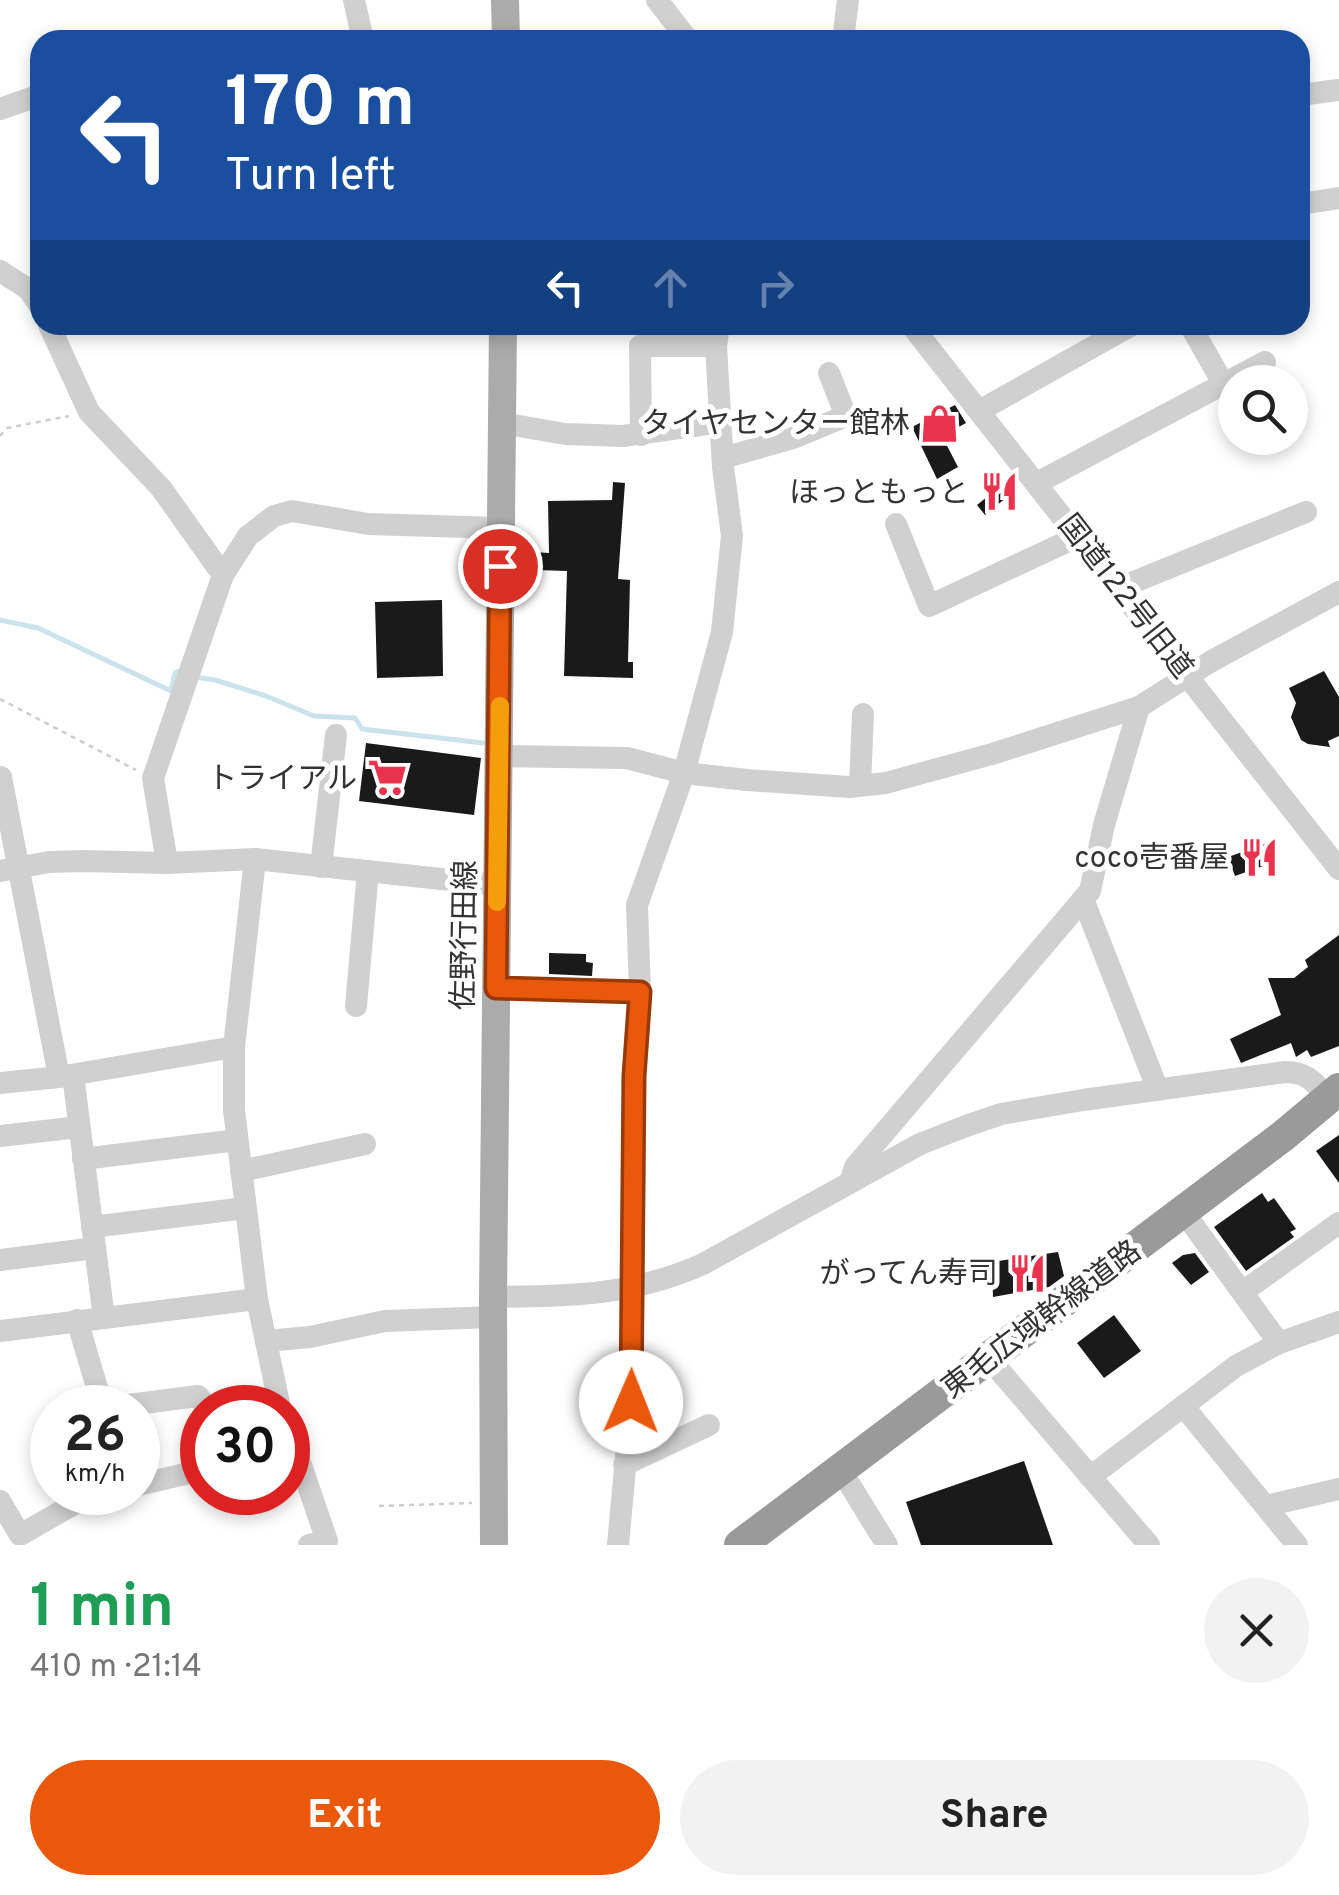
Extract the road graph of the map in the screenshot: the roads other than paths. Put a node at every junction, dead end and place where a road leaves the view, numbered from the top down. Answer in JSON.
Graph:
{"nodes":[{"id":1,"x":354,"y":0,"type":"edge"},
{"id":2,"x":505,"y":0,"type":"edge"},
{"id":3,"x":657,"y":0,"type":"edge"},
{"id":4,"x":848,"y":0,"type":"edge"},
{"id":5,"x":361,"y":30,"type":"edge"},
{"id":6,"x":506,"y":30,"type":"edge"},
{"id":7,"x":680,"y":30,"type":"edge"},
{"id":8,"x":844,"y":30,"type":"edge"},
{"id":9,"x":1339,"y":90,"type":"edge"},
{"id":10,"x":1310,"y":94,"type":"edge"},
{"id":11,"x":30,"y":98,"type":"edge"},
{"id":12,"x":0,"y":108,"type":"edge"},
{"id":13,"x":1339,"y":198,"type":"edge"},
{"id":14,"x":1310,"y":202,"type":"edge"},
{"id":15,"x":0,"y":271,"type":"edge"},
{"id":16,"x":30,"y":292,"type":"edge"},
{"id":17,"x":54,"y":335,"type":"edge"},
{"id":18,"x":503,"y":335,"type":"edge"},
{"id":19,"x":919,"y":335,"type":"edge"},
{"id":20,"x":1114,"y":335,"type":"edge"},
{"id":21,"x":1196,"y":335,"type":"edge"},
{"id":22,"x":717,"y":336,"type":"edge"},
{"id":23,"x":1265,"y":362,"type":"dead end"},
{"id":24,"x":1259,"y":365,"type":"edge"},
{"id":25,"x":830,"y":373,"type":"dead end"},
{"id":26,"x":1218,"y":373,"type":"edge"},
{"id":27,"x":1218,"y":386,"type":"edge"},
{"id":28,"x":979,"y":411,"type":"junction"},
{"id":29,"x":501,"y":422,"type":"junction"},
{"id":30,"x":720,"y":422,"type":"junction"},
{"id":31,"x":641,"y":435,"type":"junction"},
{"id":32,"x":723,"y":458,"type":"junction"},
{"id":33,"x":1036,"y":484,"type":"junction"},
{"id":34,"x":1306,"y":512,"type":"dead end"},
{"id":35,"x":896,"y":524,"type":"dead end"},
{"id":36,"x":500,"y":528,"type":"junction"},
{"id":37,"x":1078,"y":536,"type":"junction"},
{"id":38,"x":223,"y":575,"type":"junction"},
{"id":39,"x":1119,"y":588,"type":"junction"},
{"id":40,"x":1339,"y":592,"type":"edge"},
{"id":41,"x":1188,"y":674,"type":"junction"},
{"id":42,"x":1139,"y":707,"type":"junction"},
{"id":43,"x":863,"y":714,"type":"dead end"},
{"id":44,"x":336,"y":735,"type":"dead end"},
{"id":45,"x":500,"y":756,"type":"junction"},
{"id":46,"x":684,"y":773,"type":"junction"},
{"id":47,"x":1,"y":777,"type":"edge"},
{"id":48,"x":860,"y":785,"type":"junction"},
{"id":49,"x":255,"y":860,"type":"junction"},
{"id":50,"x":167,"y":863,"type":"junction"},
{"id":51,"x":321,"y":867,"type":"junction"},
{"id":52,"x":10,"y":869,"type":"edge"},
{"id":53,"x":1339,"y":869,"type":"edge"},
{"id":54,"x":368,"y":872,"type":"junction"},
{"id":55,"x":497,"y":885,"type":"junction"},
{"id":56,"x":1084,"y":899,"type":"junction"},
{"id":57,"x":496,"y":988,"type":"junction"},
{"id":58,"x":640,"y":992,"type":"junction"},
{"id":59,"x":356,"y":1006,"type":"dead end"},
{"id":60,"x":234,"y":1047,"type":"junction"},
{"id":61,"x":66,"y":1076,"type":"junction"},
{"id":62,"x":0,"y":1083,"type":"edge"},
{"id":63,"x":1158,"y":1090,"type":"junction"},
{"id":64,"x":1335,"y":1099,"type":"edge"},
{"id":65,"x":79,"y":1127,"type":"junction"},
{"id":66,"x":0,"y":1136,"type":"edge"},
{"id":67,"x":238,"y":1140,"type":"junction"},
{"id":68,"x":365,"y":1144,"type":"dead end"},
{"id":69,"x":84,"y":1158,"type":"junction"},
{"id":70,"x":241,"y":1171,"type":"junction"},
{"id":71,"x":850,"y":1182,"type":"junction"},
{"id":72,"x":245,"y":1208,"type":"junction"},
{"id":73,"x":1187,"y":1216,"type":"junction"},
{"id":74,"x":1339,"y":1223,"type":"edge"},
{"id":75,"x":93,"y":1237,"type":"junction"},
{"id":76,"x":0,"y":1260,"type":"edge"},
{"id":77,"x":633,"y":1289,"type":"junction"},
{"id":78,"x":1244,"y":1292,"type":"junction"},
{"id":79,"x":257,"y":1299,"type":"junction"},
{"id":80,"x":493,"y":1307,"type":"junction"},
{"id":81,"x":104,"y":1318,"type":"junction"},
{"id":82,"x":76,"y":1320,"type":"junction"},
{"id":83,"x":1339,"y":1322,"type":"edge"},
{"id":84,"x":4,"y":1332,"type":"edge"},
{"id":85,"x":266,"y":1341,"type":"junction"},
{"id":86,"x":1280,"y":1343,"type":"junction"},
{"id":87,"x":999,"y":1370,"type":"junction"},
{"id":88,"x":97,"y":1385,"type":"edge"},
{"id":89,"x":275,"y":1385,"type":"edge"},
{"id":90,"x":1184,"y":1407,"type":"junction"},
{"id":91,"x":709,"y":1425,"type":"dead end"},
{"id":92,"x":624,"y":1465,"type":"junction"},
{"id":93,"x":1090,"y":1478,"type":"junction"},
{"id":94,"x":850,"y":1484,"type":"junction"},
{"id":95,"x":1339,"y":1489,"type":"edge"},
{"id":96,"x":310,"y":1495,"type":"edge"},
{"id":97,"x":0,"y":1501,"type":"edge"},
{"id":98,"x":1266,"y":1506,"type":"junction"},
{"id":99,"x":55,"y":1515,"type":"edge"},
{"id":100,"x":310,"y":1545,"type":"edge"},
{"id":101,"x":494,"y":1545,"type":"edge"},
{"id":102,"x":618,"y":1545,"type":"edge"},
{"id":103,"x":740,"y":1545,"type":"edge"},
{"id":104,"x":770,"y":1545,"type":"edge"},
{"id":105,"x":887,"y":1545,"type":"edge"},
{"id":106,"x":1148,"y":1545,"type":"edge"},
{"id":107,"x":1297,"y":1545,"type":"edge"}],
"edges":[{"from":1,"to":5,"type":"street"},
{"from":2,"to":6,"type":"main road"},
{"from":3,"to":7,"type":"street"},
{"from":4,"to":8,"type":"street"},
{"from":9,"to":10,"type":"street"},
{"from":11,"to":12,"type":"street"},
{"from":13,"to":14,"type":"street"},
{"from":15,"to":16,"type":"street"},
{"from":17,"to":38,"type":"street"},
{"from":18,"to":29,"type":"main road","name":"佐野行田線"},
{"from":19,"to":28,"type":"street","name":"国道122号旧道"},
{"from":20,"to":28,"type":"street"},
{"from":21,"to":26,"type":"street"},
{"from":22,"to":30,"type":"street"},
{"from":22,"to":31,"type":"street"},
{"from":23,"to":24,"type":"street"},
{"from":25,"to":32,"type":"street"},
{"from":27,"to":33,"type":"street"},
{"from":28,"to":33,"type":"street","name":"国道122号旧道"},
{"from":29,"to":31,"type":"street"},
{"from":29,"to":36,"type":"main road","name":"佐野行田線"},
{"from":30,"to":31,"type":"street"},
{"from":30,"to":32,"type":"street"},
{"from":32,"to":46,"type":"street"},
{"from":33,"to":37,"type":"street","name":"国道122号旧道"},
{"from":34,"to":39,"type":"street"},
{"from":35,"to":37,"type":"street"},
{"from":36,"to":38,"type":"street"},
{"from":36,"to":45,"type":"main road","name":"佐野行田線"},
{"from":37,"to":39,"type":"street","name":"国道122号旧道"},
{"from":38,"to":50,"type":"street"},
{"from":39,"to":41,"type":"street","name":"国道122号旧道"},
{"from":40,"to":41,"type":"street"},
{"from":41,"to":42,"type":"street"},
{"from":41,"to":53,"type":"street","name":"国道122号旧道"},
{"from":42,"to":48,"type":"street"},
{"from":42,"to":56,"type":"street"},
{"from":43,"to":48,"type":"street"},
{"from":44,"to":51,"type":"street"},
{"from":45,"to":46,"type":"street"},
{"from":45,"to":55,"type":"main road","name":"佐野行田線"},
{"from":46,"to":48,"type":"street"},
{"from":46,"to":58,"type":"street"},
{"from":47,"to":52,"type":"street"},
{"from":49,"to":50,"type":"street"},
{"from":49,"to":51,"type":"street"},
{"from":49,"to":60,"type":"street"},
{"from":50,"to":52,"type":"street"},
{"from":51,"to":54,"type":"street"},
{"from":52,"to":61,"type":"street"},
{"from":54,"to":55,"type":"street"},
{"from":54,"to":59,"type":"street"},
{"from":55,"to":57,"type":"main road","name":"佐野行田線"},
{"from":56,"to":63,"type":"street"},
{"from":56,"to":71,"type":"street"},
{"from":57,"to":58,"type":"street"},
{"from":57,"to":80,"type":"main road","name":"佐野行田線"},
{"from":58,"to":77,"type":"street"},
{"from":60,"to":61,"type":"street"},
{"from":60,"to":67,"type":"street"},
{"from":61,"to":62,"type":"street"},
{"from":61,"to":65,"type":"street"},
{"from":63,"to":64,"type":"street"},
{"from":63,"to":71,"type":"street"},
{"from":64,"to":73,"type":"highway","name":"東毛広域幹線道路"},
{"from":65,"to":66,"type":"street"},
{"from":65,"to":69,"type":"street"},
{"from":67,"to":69,"type":"street"},
{"from":67,"to":70,"type":"street"},
{"from":68,"to":70,"type":"street"},
{"from":69,"to":75,"type":"street"},
{"from":70,"to":72,"type":"street"},
{"from":71,"to":77,"type":"street"},
{"from":72,"to":75,"type":"street"},
{"from":72,"to":79,"type":"street"},
{"from":73,"to":78,"type":"street"},
{"from":73,"to":87,"type":"highway","name":"東毛広域幹線道路"},
{"from":73,"to":103,"type":"highway","name":"東毛広域幹線道路"},
{"from":74,"to":78,"type":"street"},
{"from":75,"to":76,"type":"street"},
{"from":75,"to":81,"type":"street"},
{"from":77,"to":80,"type":"street"},
{"from":77,"to":92,"type":"street"},
{"from":78,"to":86,"type":"street"},
{"from":79,"to":81,"type":"street"},
{"from":79,"to":85,"type":"street"},
{"from":80,"to":85,"type":"street"},
{"from":80,"to":101,"type":"main road","name":"佐野行田線"},
{"from":81,"to":82,"type":"street"},
{"from":82,"to":84,"type":"street"},
{"from":82,"to":88,"type":"street"},
{"from":83,"to":86,"type":"street"},
{"from":85,"to":89,"type":"street"},
{"from":86,"to":90,"type":"street"},
{"from":87,"to":93,"type":"street"},
{"from":87,"to":94,"type":"highway","name":"東毛広域幹線道路"},
{"from":90,"to":93,"type":"street"},
{"from":90,"to":98,"type":"street"},
{"from":91,"to":92,"type":"street"},
{"from":92,"to":102,"type":"street"},
{"from":93,"to":106,"type":"street"},
{"from":94,"to":104,"type":"highway","name":"東毛広域幹線道路"},
{"from":94,"to":105,"type":"street"},
{"from":95,"to":98,"type":"street"},
{"from":96,"to":100,"type":"street"},
{"from":97,"to":99,"type":"street"},
{"from":98,"to":107,"type":"street"}]}
